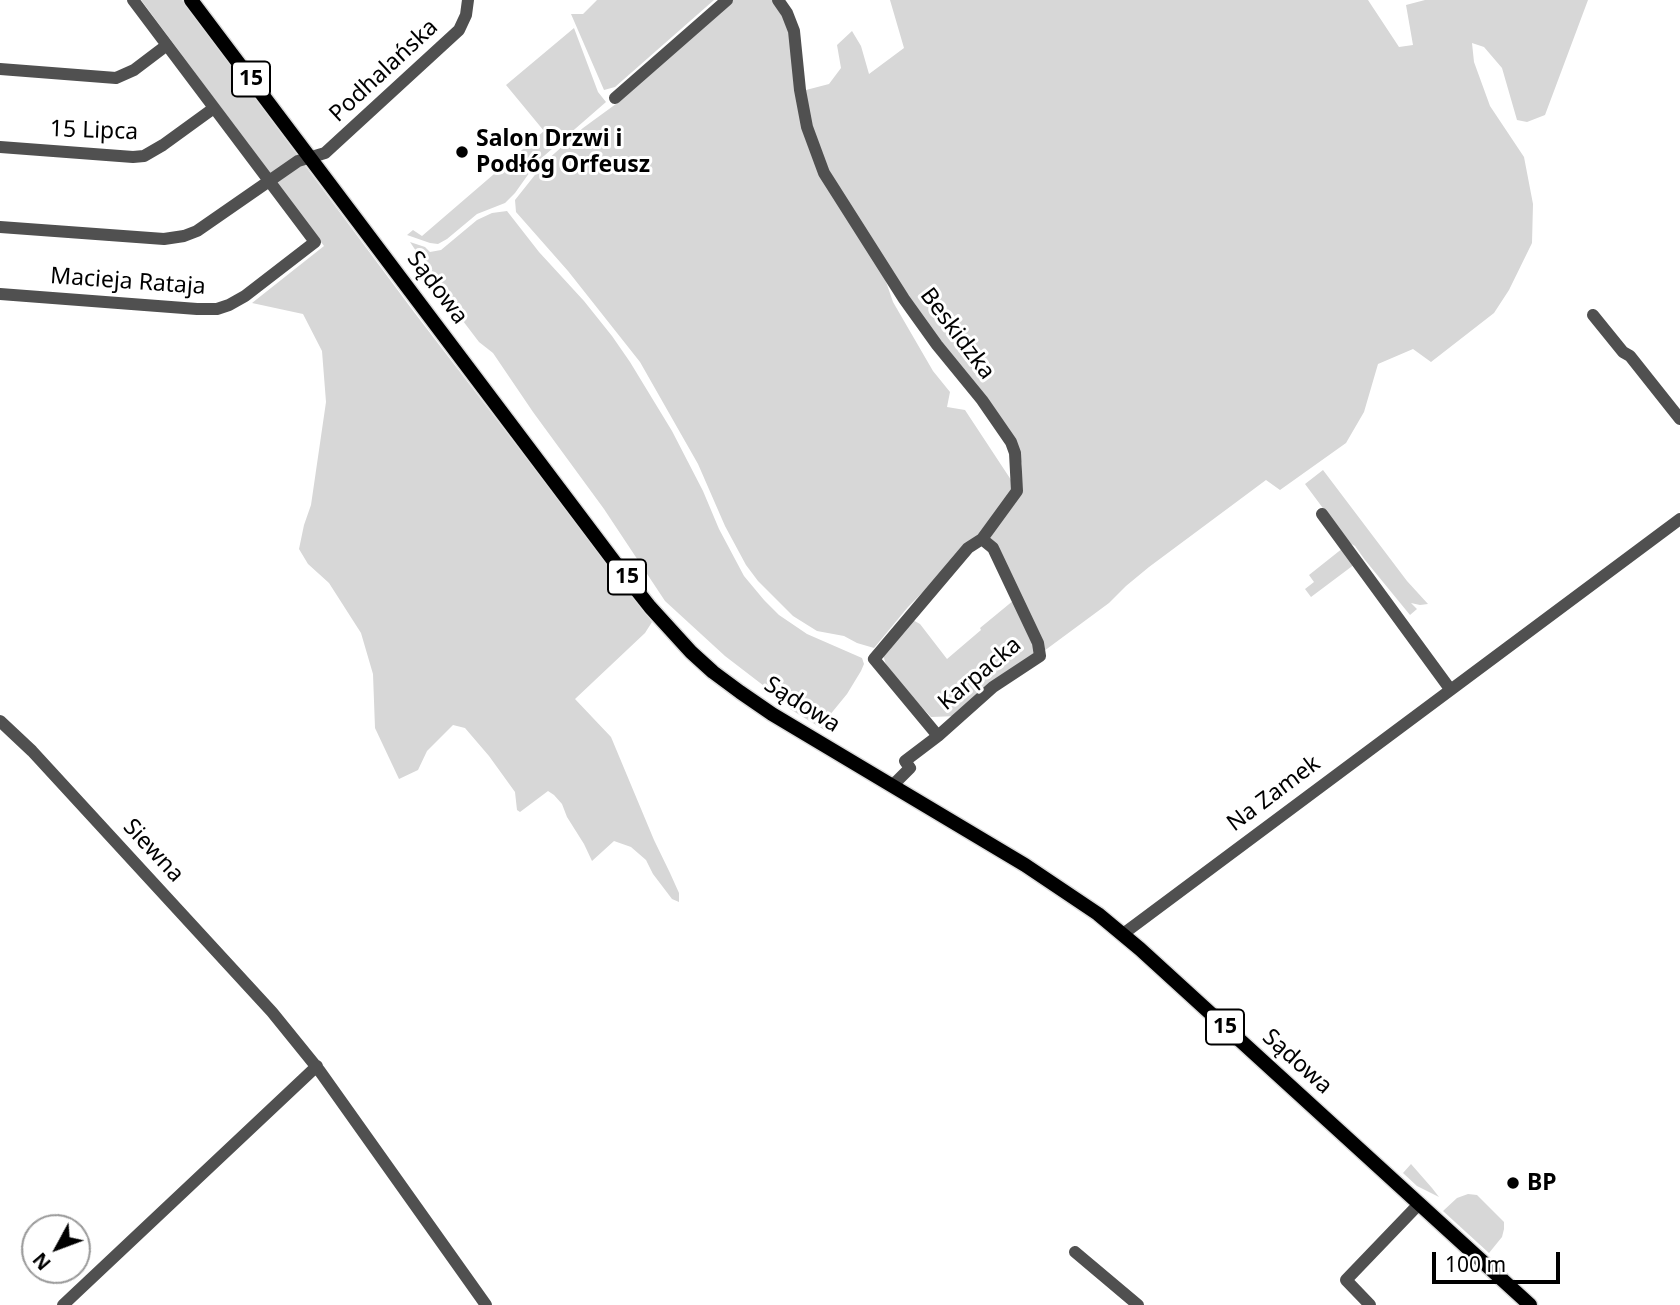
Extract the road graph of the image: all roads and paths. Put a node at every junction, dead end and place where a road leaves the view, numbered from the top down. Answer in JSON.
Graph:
{"nodes":[{"id":1,"x":133,"y":0,"type":"edge"},
{"id":2,"x":191,"y":0,"type":"edge"},
{"id":3,"x":468,"y":0,"type":"edge"},
{"id":4,"x":727,"y":0,"type":"edge"},
{"id":5,"x":778,"y":0,"type":"edge"},
{"id":6,"x":167,"y":45,"type":"junction"},
{"id":7,"x":0,"y":69,"type":"edge"},
{"id":8,"x":615,"y":97,"type":"dead end"},
{"id":9,"x":214,"y":108,"type":"junction"},
{"id":10,"x":0,"y":147,"type":"edge"},
{"id":11,"x":310,"y":157,"type":"junction"},
{"id":12,"x":270,"y":181,"type":"junction"},
{"id":13,"x":0,"y":227,"type":"edge"},
{"id":14,"x":0,"y":295,"type":"edge"},
{"id":15,"x":1593,"y":316,"type":"dead end"},
{"id":16,"x":1680,"y":419,"type":"edge"},
{"id":17,"x":1322,"y":514,"type":"dead end"},
{"id":18,"x":1680,"y":519,"type":"edge"},
{"id":19,"x":982,"y":539,"type":"junction"},
{"id":20,"x":1450,"y":689,"type":"junction"},
{"id":21,"x":0,"y":721,"type":"edge"},
{"id":22,"x":938,"y":736,"type":"junction"},
{"id":23,"x":892,"y":786,"type":"junction"},
{"id":24,"x":1123,"y":934,"type":"junction"},
{"id":25,"x":317,"y":1066,"type":"junction"},
{"id":26,"x":1419,"y":1204,"type":"junction"},
{"id":27,"x":1075,"y":1252,"type":"dead end"},
{"id":28,"x":63,"y":1305,"type":"edge"},
{"id":29,"x":486,"y":1305,"type":"edge"},
{"id":30,"x":1138,"y":1305,"type":"edge"},
{"id":31,"x":1370,"y":1305,"type":"edge"},
{"id":32,"x":1530,"y":1305,"type":"edge"}],
"edges":[{"from":1,"to":6,"type":"street"},
{"from":2,"to":11,"type":"main road","name":"Sądowa","number":"15"},
{"from":3,"to":11,"type":"street","name":"Podhalańska"},
{"from":4,"to":8,"type":"street"},
{"from":5,"to":19,"type":"street","name":"Beskidzka"},
{"from":6,"to":7,"type":"street"},
{"from":6,"to":9,"type":"street"},
{"from":9,"to":10,"type":"street","name":"15 Lipca"},
{"from":9,"to":12,"type":"street"},
{"from":11,"to":12,"type":"street","name":"Podhalańska"},
{"from":11,"to":23,"type":"main road","name":"Sądowa","number":"15"},
{"from":12,"to":13,"type":"street","name":"Podhalańska"},
{"from":12,"to":14,"type":"street","name":"Macieja Rataja"},
{"from":15,"to":16,"type":"street"},
{"from":17,"to":20,"type":"street"},
{"from":18,"to":20,"type":"street","name":"Na Zamek"},
{"from":19,"to":22,"type":"street","name":"Beskidzka"},
{"from":19,"to":22,"type":"street","name":"Karpacka"},
{"from":20,"to":24,"type":"street","name":"Na Zamek"},
{"from":21,"to":25,"type":"street","name":"Siewna"},
{"from":22,"to":23,"type":"street","name":"Karpacka"},
{"from":23,"to":24,"type":"main road","name":"Sądowa","number":"15"},
{"from":24,"to":26,"type":"main road","name":"Sądowa","number":"15"},
{"from":25,"to":28,"type":"street"},
{"from":25,"to":29,"type":"street","name":"Siewna"},
{"from":26,"to":31,"type":"street"},
{"from":26,"to":32,"type":"main road","name":"Sądowa","number":"15"},
{"from":27,"to":30,"type":"street"}]}
